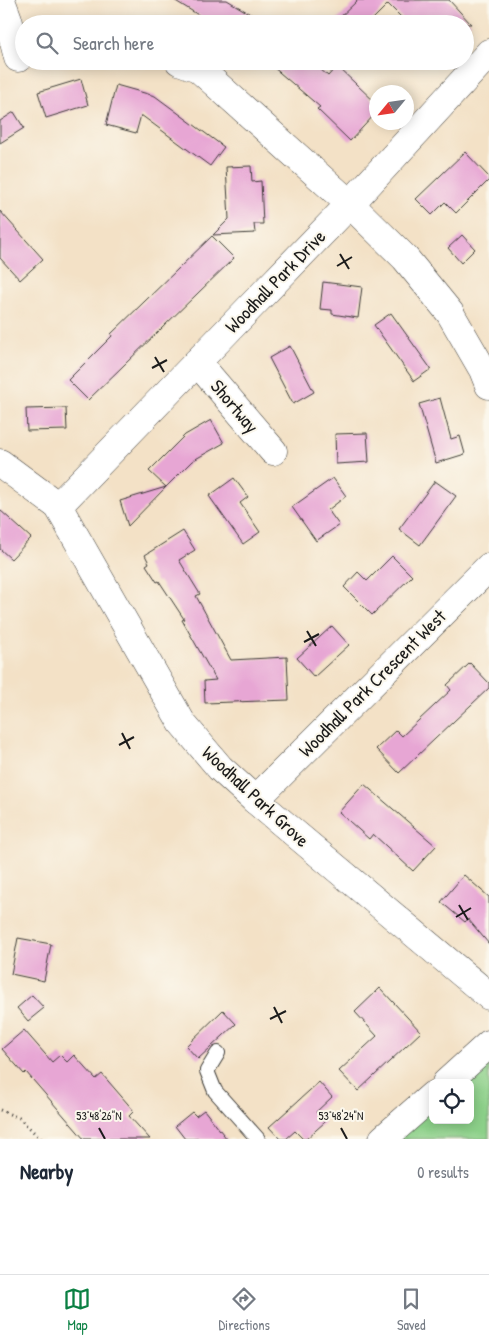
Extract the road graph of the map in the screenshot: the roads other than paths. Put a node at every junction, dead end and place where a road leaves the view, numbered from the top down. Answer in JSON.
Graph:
{"nodes":[{"id":1,"x":1,"y":0,"type":"edge"},
{"id":2,"x":489,"y":54,"type":"edge"},
{"id":3,"x":14,"y":61,"type":"edge"},
{"id":4,"x":200,"y":70,"type":"edge"},
{"id":5,"x":350,"y":204,"type":"junction"},
{"id":6,"x":197,"y":362,"type":"junction"},
{"id":7,"x":489,"y":385,"type":"edge"},
{"id":8,"x":273,"y":451,"type":"dead end"},
{"id":9,"x":0,"y":462,"type":"edge"},
{"id":10,"x":58,"y":506,"type":"junction"},
{"id":11,"x":489,"y":567,"type":"edge"},
{"id":12,"x":255,"y":800,"type":"junction"},
{"id":13,"x":489,"y":996,"type":"edge"},
{"id":14,"x":489,"y":1044,"type":"edge"},
{"id":15,"x":218,"y":1053,"type":"dead end"},
{"id":16,"x":450,"y":1079,"type":"edge"},
{"id":17,"x":429,"y":1098,"type":"edge"},
{"id":18,"x":258,"y":1139,"type":"edge"},
{"id":19,"x":383,"y":1139,"type":"edge"}],
"edges":[{"from":1,"to":3,"type":"street"},
{"from":2,"to":5,"type":"street","name":"Woodhall Park Drive"},
{"from":4,"to":5,"type":"street"},
{"from":5,"to":6,"type":"street","name":"Woodhall Park Drive"},
{"from":5,"to":7,"type":"street"},
{"from":6,"to":8,"type":"street","name":"Shortway"},
{"from":6,"to":10,"type":"street","name":"Woodhall Park Drive"},
{"from":9,"to":10,"type":"street","name":"Woodhall Park Grove"},
{"from":10,"to":12,"type":"street","name":"Woodhall Park Grove"},
{"from":11,"to":12,"type":"street","name":"Woodhall Park Crescent West"},
{"from":12,"to":13,"type":"street","name":"Woodhall Park Grove"},
{"from":14,"to":16,"type":"street"},
{"from":15,"to":18,"type":"lane"},
{"from":17,"to":19,"type":"street"}]}
